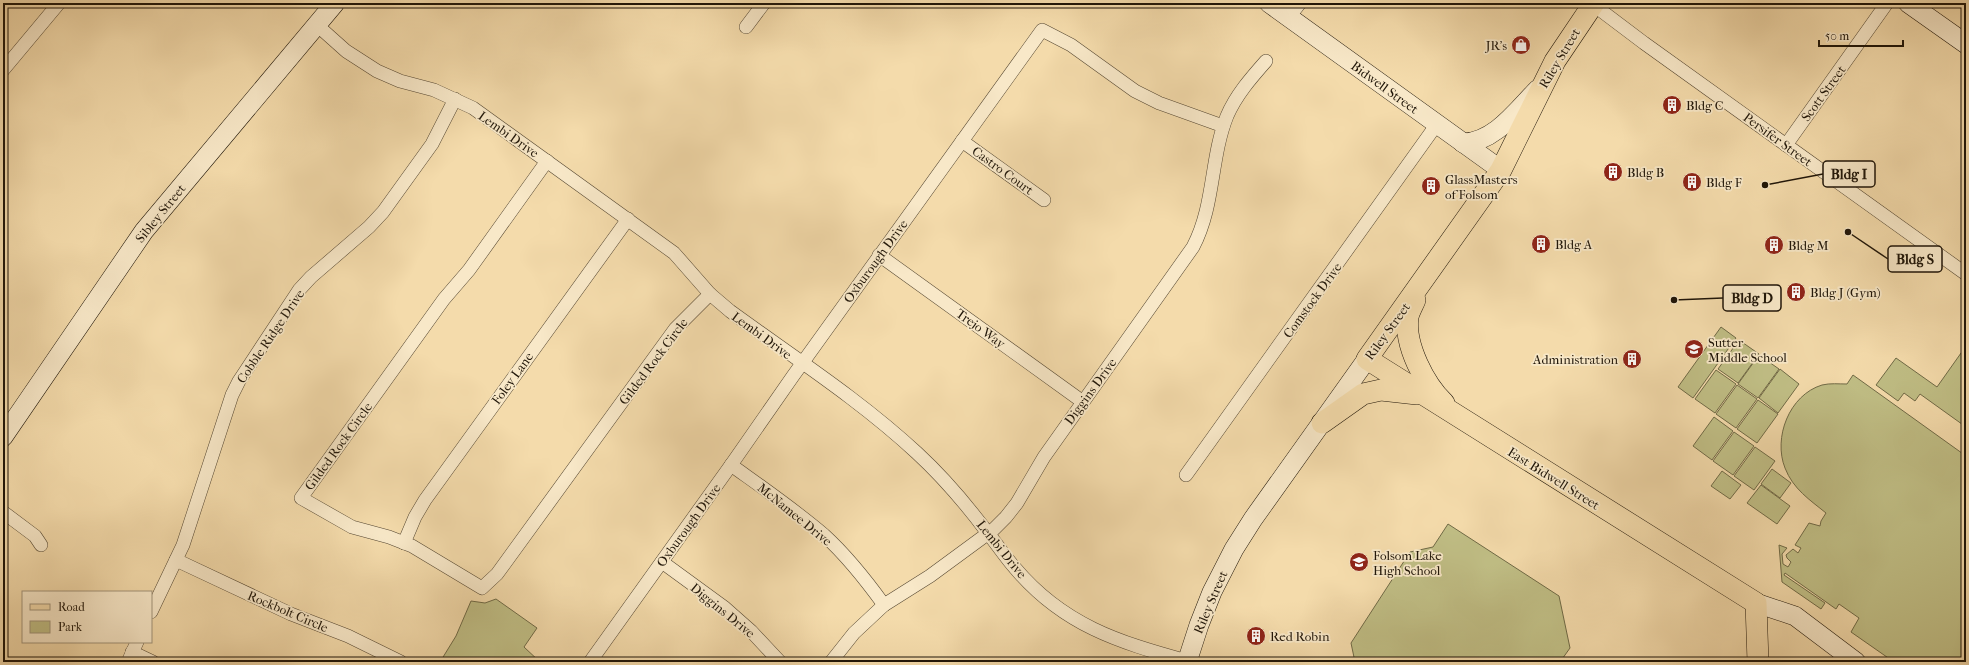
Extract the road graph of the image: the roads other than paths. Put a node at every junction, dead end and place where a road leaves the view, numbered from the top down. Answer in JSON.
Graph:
{"nodes":[{"id":1,"x":335,"y":3,"type":"edge"},
{"id":2,"x":764,"y":3,"type":"edge"},
{"id":3,"x":1269,"y":3,"type":"edge"},
{"id":4,"x":1592,"y":3,"type":"edge"},
{"id":5,"x":1887,"y":3,"type":"edge"},
{"id":6,"x":1908,"y":3,"type":"edge"},
{"id":7,"x":55,"y":4,"type":"edge"},
{"id":8,"x":1294,"y":10,"type":"edge"},
{"id":9,"x":318,"y":26,"type":"junction"},
{"id":10,"x":746,"y":27,"type":"dead end"},
{"id":11,"x":1966,"y":44,"type":"edge"},
{"id":12,"x":1266,"y":61,"type":"dead end"},
{"id":13,"x":3,"y":70,"type":"edge"},
{"id":14,"x":1542,"y":85,"type":"junction"},
{"id":15,"x":455,"y":99,"type":"junction"},
{"id":16,"x":1437,"y":124,"type":"junction"},
{"id":17,"x":1223,"y":126,"type":"junction"},
{"id":18,"x":962,"y":140,"type":"junction"},
{"id":19,"x":1463,"y":143,"type":"junction"},
{"id":20,"x":1786,"y":145,"type":"junction"},
{"id":21,"x":547,"y":161,"type":"junction"},
{"id":22,"x":1501,"y":170,"type":"junction"},
{"id":23,"x":1044,"y":200,"type":"dead end"},
{"id":24,"x":628,"y":219,"type":"junction"},
{"id":25,"x":879,"y":255,"type":"junction"},
{"id":26,"x":1429,"y":273,"type":"junction"},
{"id":27,"x":1966,"y":274,"type":"edge"},
{"id":28,"x":710,"y":294,"type":"junction"},
{"id":29,"x":1367,"y":360,"type":"junction"},
{"id":30,"x":801,"y":363,"type":"junction"},
{"id":31,"x":1422,"y":394,"type":"junction"},
{"id":32,"x":1083,"y":402,"type":"junction"},
{"id":33,"x":1466,"y":422,"type":"junction"},
{"id":34,"x":1322,"y":423,"type":"junction"},
{"id":35,"x":3,"y":437,"type":"edge"},
{"id":36,"x":731,"y":465,"type":"junction"},
{"id":37,"x":1186,"y":475,"type":"dead end"},
{"id":38,"x":3,"y":512,"type":"edge"},
{"id":39,"x":988,"y":533,"type":"junction"},
{"id":40,"x":404,"y":543,"type":"junction"},
{"id":41,"x":41,"y":545,"type":"dead end"},
{"id":42,"x":176,"y":560,"type":"junction"},
{"id":43,"x":662,"y":562,"type":"junction"},
{"id":44,"x":1749,"y":600,"type":"junction"},
{"id":45,"x":884,"y":605,"type":"junction"},
{"id":46,"x":152,"y":610,"type":"edge"},
{"id":47,"x":132,"y":652,"type":"edge"},
{"id":48,"x":153,"y":662,"type":"edge"},
{"id":49,"x":401,"y":662,"type":"edge"},
{"id":50,"x":590,"y":662,"type":"edge"},
{"id":51,"x":780,"y":662,"type":"edge"},
{"id":52,"x":832,"y":662,"type":"edge"},
{"id":53,"x":1187,"y":662,"type":"edge"},
{"id":54,"x":1744,"y":662,"type":"edge"},
{"id":55,"x":1758,"y":662,"type":"edge"},
{"id":56,"x":1856,"y":662,"type":"edge"}],
"edges":[{"from":1,"to":9,"type":"street","name":"Sibley Street"},
{"from":2,"to":10,"type":"street"},
{"from":3,"to":8,"type":"street","name":"Bidwell Street"},
{"from":4,"to":14,"type":"main road","name":"Riley Street"},
{"from":4,"to":20,"type":"street","name":"Persifer Street"},
{"from":5,"to":20,"type":"street","name":"Scott Street"},
{"from":6,"to":11,"type":"street"},
{"from":7,"to":13,"type":"street"},
{"from":8,"to":16,"type":"street","name":"Bidwell Street"},
{"from":9,"to":15,"type":"street","name":"Lembi Drive"},
{"from":9,"to":35,"type":"street","name":"Sibley Street"},
{"from":12,"to":17,"type":"street","name":"Diggins Drive"},
{"from":14,"to":19,"type":"street"},
{"from":14,"to":22,"type":"main road","name":"Riley Street"},
{"from":15,"to":21,"type":"street","name":"Lembi Drive"},
{"from":15,"to":42,"type":"street","name":"Cobble Ridge Drive"},
{"from":16,"to":19,"type":"street","name":"Bidwell Street"},
{"from":16,"to":37,"type":"street","name":"Comstock Drive"},
{"from":17,"to":18,"type":"street","name":"Oxburough Drive"},
{"from":17,"to":32,"type":"street","name":"Diggins Drive"},
{"from":18,"to":23,"type":"street","name":"Castro Court"},
{"from":18,"to":25,"type":"street","name":"Oxburough Drive"},
{"from":19,"to":22,"type":"street","name":"Bidwell Street"},
{"from":20,"to":27,"type":"street","name":"Persifer Street"},
{"from":21,"to":24,"type":"street","name":"Lembi Drive"},
{"from":21,"to":40,"type":"street","name":"Gilded Rock Circle"},
{"from":22,"to":26,"type":"main road","name":"Riley Street"},
{"from":24,"to":28,"type":"street","name":"Lembi Drive"},
{"from":24,"to":40,"type":"street","name":"Foley Lane"},
{"from":25,"to":30,"type":"street","name":"Oxburough Drive"},
{"from":25,"to":32,"type":"street","name":"Trejo Way"},
{"from":26,"to":29,"type":"main road","name":"Riley Street"},
{"from":26,"to":33,"type":"main road"},
{"from":28,"to":30,"type":"street","name":"Lembi Drive"},
{"from":28,"to":40,"type":"street","name":"Gilded Rock Circle"},
{"from":29,"to":31,"type":"main road","name":"East Bidwell Street"},
{"from":29,"to":34,"type":"street","name":"Riley Street"},
{"from":30,"to":36,"type":"street","name":"Oxburough Drive"},
{"from":30,"to":39,"type":"street","name":"Lembi Drive"},
{"from":31,"to":33,"type":"main road","name":"East Bidwell Street"},
{"from":31,"to":34,"type":"main road"},
{"from":32,"to":39,"type":"street","name":"Diggins Drive"},
{"from":33,"to":44,"type":"main road","name":"East Bidwell Street"},
{"from":34,"to":53,"type":"street","name":"Riley Street"},
{"from":36,"to":43,"type":"street","name":"Oxburough Drive"},
{"from":36,"to":45,"type":"street","name":"McNamee Drive"},
{"from":38,"to":41,"type":"street"},
{"from":39,"to":45,"type":"street","name":"Diggins Drive"},
{"from":39,"to":53,"type":"street","name":"Lembi Drive"},
{"from":42,"to":46,"type":"street","name":"Cobble Ridge Drive"},
{"from":42,"to":49,"type":"street","name":"Rockbolt Circle"},
{"from":43,"to":50,"type":"street","name":"Oxburough Drive"},
{"from":43,"to":51,"type":"street","name":"Diggins Drive"},
{"from":44,"to":54,"type":"main road"},
{"from":44,"to":55,"type":"main road"},
{"from":44,"to":56,"type":"street"},
{"from":45,"to":52,"type":"street","name":"Diggins Drive"},
{"from":47,"to":48,"type":"street"}]}
